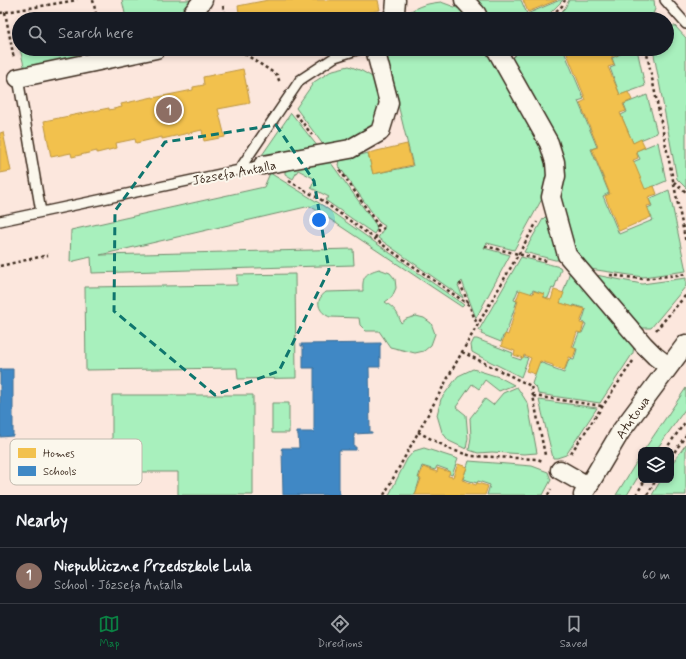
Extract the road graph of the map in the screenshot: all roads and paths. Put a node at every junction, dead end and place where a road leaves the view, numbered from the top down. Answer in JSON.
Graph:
{"nodes":[{"id":1,"x":77,"y":0,"type":"edge"},
{"id":2,"x":93,"y":0,"type":"edge"},
{"id":3,"x":203,"y":0,"type":"edge"},
{"id":4,"x":221,"y":0,"type":"edge"},
{"id":5,"x":396,"y":0,"type":"edge"},
{"id":6,"x":464,"y":0,"type":"edge"},
{"id":7,"x":565,"y":0,"type":"edge"},
{"id":8,"x":665,"y":0,"type":"edge"},
{"id":9,"x":5,"y":12,"type":"junction"},
{"id":10,"x":96,"y":12,"type":"edge"},
{"id":11,"x":194,"y":12,"type":"edge"},
{"id":12,"x":225,"y":12,"type":"edge"},
{"id":13,"x":395,"y":12,"type":"edge"},
{"id":14,"x":475,"y":12,"type":"edge"},
{"id":15,"x":555,"y":12,"type":"edge"},
{"id":16,"x":0,"y":13,"type":"edge"},
{"id":17,"x":686,"y":24,"type":"edge"},
{"id":18,"x":11,"y":41,"type":"dead end"},
{"id":19,"x":123,"y":56,"type":"edge"},
{"id":20,"x":248,"y":56,"type":"edge"},
{"id":21,"x":341,"y":56,"type":"edge"},
{"id":22,"x":377,"y":56,"type":"edge"},
{"id":23,"x":500,"y":56,"type":"edge"},
{"id":24,"x":647,"y":56,"type":"edge"},
{"id":25,"x":18,"y":78,"type":"joint"},
{"id":26,"x":286,"y":102,"type":"junction"},
{"id":27,"x":263,"y":166,"type":"junction"},
{"id":28,"x":239,"y":170,"type":"junction"},
{"id":29,"x":673,"y":182,"type":"junction"},
{"id":30,"x":686,"y":192,"type":"edge"},
{"id":31,"x":551,"y":197,"type":"junction"},
{"id":32,"x":41,"y":212,"type":"junction"},
{"id":33,"x":0,"y":221,"type":"edge"},
{"id":34,"x":377,"y":224,"type":"dead end"},
{"id":35,"x":375,"y":238,"type":"junction"},
{"id":36,"x":686,"y":243,"type":"edge"},
{"id":37,"x":485,"y":246,"type":"dead end"},
{"id":38,"x":518,"y":254,"type":"junction"},
{"id":39,"x":48,"y":255,"type":"dead end"},
{"id":40,"x":0,"y":266,"type":"edge"},
{"id":41,"x":580,"y":270,"type":"junction"},
{"id":42,"x":686,"y":274,"type":"edge"},
{"id":43,"x":460,"y":283,"type":"dead end"},
{"id":44,"x":686,"y":295,"type":"edge"},
{"id":45,"x":469,"y":305,"type":"junction"},
{"id":46,"x":478,"y":324,"type":"junction"},
{"id":47,"x":686,"y":344,"type":"edge"},
{"id":48,"x":644,"y":345,"type":"junction"},
{"id":49,"x":462,"y":352,"type":"junction"},
{"id":50,"x":668,"y":366,"type":"junction"},
{"id":51,"x":533,"y":396,"type":"junction"},
{"id":52,"x":602,"y":406,"type":"junction"},
{"id":53,"x":686,"y":421,"type":"edge"},
{"id":54,"x":418,"y":432,"type":"junction"},
{"id":55,"x":686,"y":435,"type":"edge"},
{"id":56,"x":667,"y":447,"type":"edge"},
{"id":57,"x":674,"y":453,"type":"edge"},
{"id":58,"x":560,"y":470,"type":"joint"},
{"id":59,"x":643,"y":483,"type":"edge"},
{"id":60,"x":654,"y":483,"type":"edge"},
{"id":61,"x":586,"y":491,"type":"edge"},
{"id":62,"x":384,"y":495,"type":"edge"},
{"id":63,"x":636,"y":495,"type":"edge"},
{"id":64,"x":647,"y":495,"type":"edge"}],
"edges":[{"from":1,"to":9,"type":"path"},
{"from":2,"to":10,"type":"path"},
{"from":3,"to":11,"type":"street"},
{"from":4,"to":12,"type":"path"},
{"from":5,"to":13,"type":"street"},
{"from":6,"to":14,"type":"street"},
{"from":7,"to":15,"type":"path"},
{"from":8,"to":17,"type":"lane"},
{"from":9,"to":16,"type":"path"},
{"from":9,"to":18,"type":"path"},
{"from":19,"to":25,"type":"street"},
{"from":20,"to":26,"type":"path"},
{"from":21,"to":26,"type":"lane"},
{"from":22,"to":27,"type":"street","name":"Józsefa Antalla"},
{"from":23,"to":31,"type":"street"},
{"from":24,"to":29,"type":"path"},
{"from":25,"to":32,"type":"lane"},
{"from":26,"to":28,"type":"lane"},
{"from":27,"to":28,"type":"lane","name":"Józsefa Antalla"},
{"from":27,"to":35,"type":"path"},
{"from":28,"to":32,"type":"lane","name":"Józsefa Antalla"},
{"from":29,"to":30,"type":"path"},
{"from":29,"to":36,"type":"path"},
{"from":31,"to":38,"type":"path"},
{"from":31,"to":41,"type":"street"},
{"from":32,"to":33,"type":"lane","name":"Józsefa Antalla"},
{"from":34,"to":35,"type":"path"},
{"from":35,"to":45,"type":"path"},
{"from":37,"to":38,"type":"path"},
{"from":38,"to":41,"type":"path"},
{"from":38,"to":46,"type":"path"},
{"from":39,"to":40,"type":"path"},
{"from":41,"to":42,"type":"path"},
{"from":41,"to":48,"type":"street"},
{"from":43,"to":45,"type":"path"},
{"from":44,"to":48,"type":"path"},
{"from":45,"to":46,"type":"path"},
{"from":46,"to":49,"type":"path"},
{"from":47,"to":50,"type":"street","name":"Atutowa"},
{"from":48,"to":50,"type":"street"},
{"from":48,"to":52,"type":"path"},
{"from":49,"to":51,"type":"path"},
{"from":49,"to":54,"type":"path"},
{"from":50,"to":61,"type":"street","name":"Atutowa"},
{"from":51,"to":52,"type":"path"},
{"from":51,"to":54,"type":"path"},
{"from":52,"to":58,"type":"path"},
{"from":53,"to":56,"type":"path"},
{"from":54,"to":62,"type":"path"},
{"from":55,"to":57,"type":"path"},
{"from":58,"to":61,"type":"street"},
{"from":59,"to":63,"type":"path"},
{"from":60,"to":64,"type":"path"}]}
